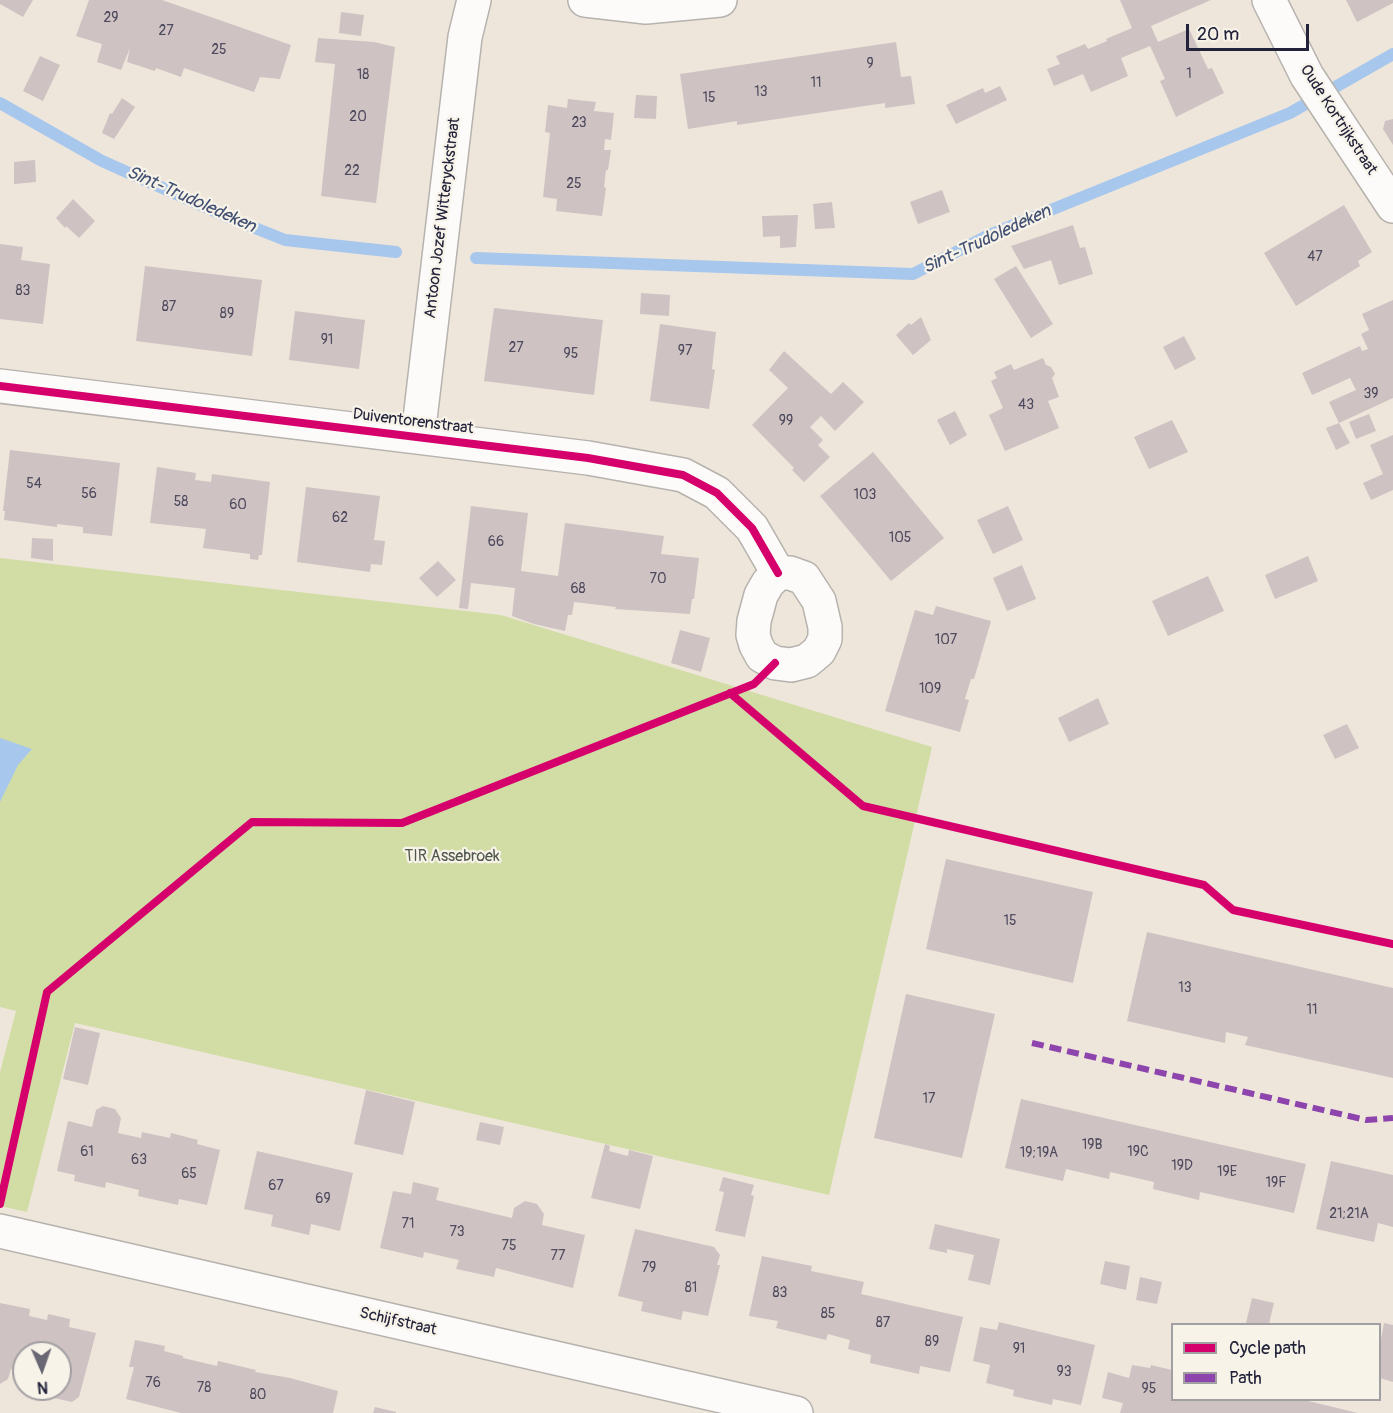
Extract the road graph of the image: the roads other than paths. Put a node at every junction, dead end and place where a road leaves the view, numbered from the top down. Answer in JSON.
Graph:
{"nodes":[{"id":1,"x":474,"y":0,"type":"edge"},
{"id":2,"x":585,"y":0,"type":"edge"},
{"id":3,"x":720,"y":0,"type":"edge"},
{"id":4,"x":1269,"y":0,"type":"edge"},
{"id":5,"x":1393,"y":206,"type":"edge"},
{"id":6,"x":0,"y":386,"type":"edge"},
{"id":7,"x":418,"y":436,"type":"junction"},
{"id":8,"x":778,"y":573,"type":"dead end"},
{"id":9,"x":0,"y":1231,"type":"edge"},
{"id":10,"x":796,"y":1413,"type":"edge"}],
"edges":[{"from":1,"to":7,"type":"street","name":"Antoon Jozef Witteryckstraat"},
{"from":2,"to":3,"type":"street"},
{"from":4,"to":5,"type":"street","name":"Oude Kortrijkstraat"},
{"from":6,"to":7,"type":"street","name":"Duiventorenstraat"},
{"from":7,"to":8,"type":"street","name":"Duiventorenstraat"},
{"from":9,"to":10,"type":"street","name":"Schijfstraat"}]}
